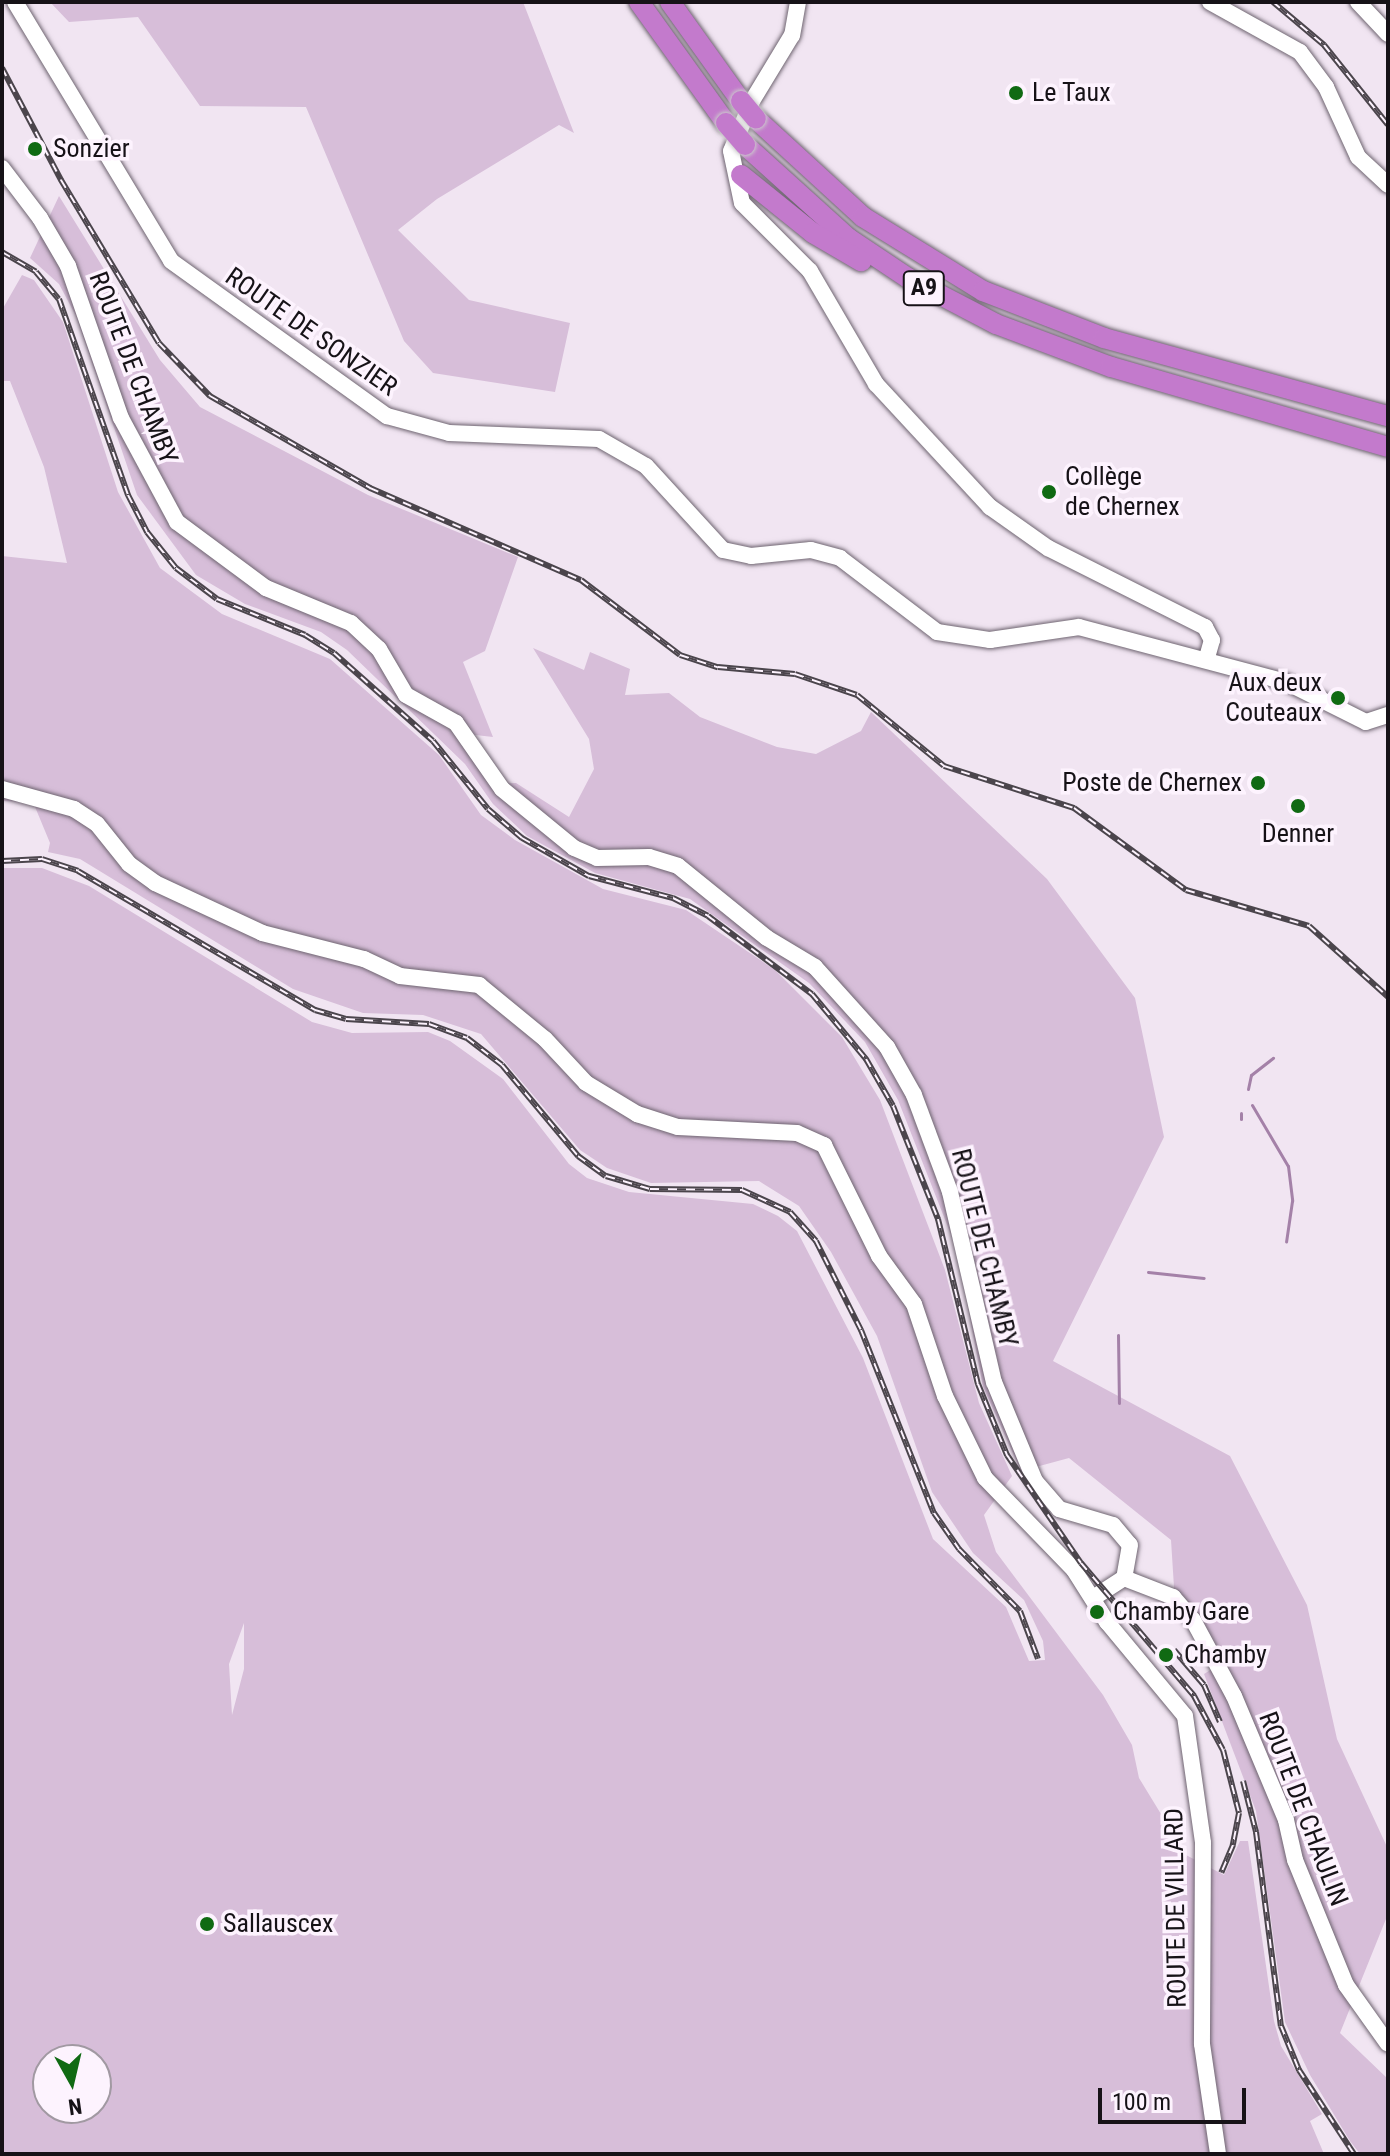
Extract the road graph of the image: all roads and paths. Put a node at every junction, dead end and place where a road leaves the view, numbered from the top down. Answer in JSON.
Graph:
{"nodes":[{"id":1,"x":15,"y":2,"type":"edge"},
{"id":2,"x":639,"y":2,"type":"edge"},
{"id":3,"x":670,"y":2,"type":"edge"},
{"id":4,"x":686,"y":2,"type":"edge"},
{"id":5,"x":798,"y":2,"type":"edge"},
{"id":6,"x":1210,"y":2,"type":"edge"},
{"id":7,"x":1358,"y":2,"type":"edge"},
{"id":8,"x":1388,"y":34,"type":"edge"},
{"id":9,"x":746,"y":103,"type":"junction"},
{"id":10,"x":2,"y":168,"type":"edge"},
{"id":11,"x":741,"y":175,"type":"dead end"},
{"id":12,"x":1388,"y":185,"type":"edge"},
{"id":13,"x":941,"y":297,"type":"junction"},
{"id":14,"x":1388,"y":416,"type":"edge"},
{"id":15,"x":1388,"y":447,"type":"edge"},
{"id":16,"x":1207,"y":658,"type":"junction"},
{"id":17,"x":1388,"y":715,"type":"edge"},
{"id":18,"x":2,"y":789,"type":"edge"},
{"id":19,"x":1124,"y":1578,"type":"junction"},
{"id":20,"x":1095,"y":1597,"type":"junction"},
{"id":21,"x":1388,"y":2044,"type":"edge"},
{"id":22,"x":1218,"y":2154,"type":"edge"}],
"edges":[{"from":1,"to":16,"type":"street","name":"ROUTE DE SONZIER"},
{"from":2,"to":13,"type":"highway","number":"A9","bridge":true},
{"from":3,"to":9,"type":"highway","number":"A9"},
{"from":4,"to":9,"type":"highway"},
{"from":5,"to":9,"type":"street"},
{"from":6,"to":12,"type":"street"},
{"from":7,"to":8,"type":"street"},
{"from":9,"to":14,"type":"highway","number":"A9"},
{"from":9,"to":16,"type":"street"},
{"from":10,"to":19,"type":"street","name":"ROUTE DE CHAMBY"},
{"from":11,"to":13,"type":"highway"},
{"from":13,"to":15,"type":"highway","number":"A9"},
{"from":16,"to":17,"type":"street","name":"ROUTE DE SONZIER"},
{"from":18,"to":20,"type":"street","name":"ROUTE DE VILLARD"},
{"from":19,"to":20,"type":"street"},
{"from":19,"to":21,"type":"street","name":"ROUTE DE CHAULIN"},
{"from":20,"to":22,"type":"street","name":"ROUTE DE VILLARD"}]}
